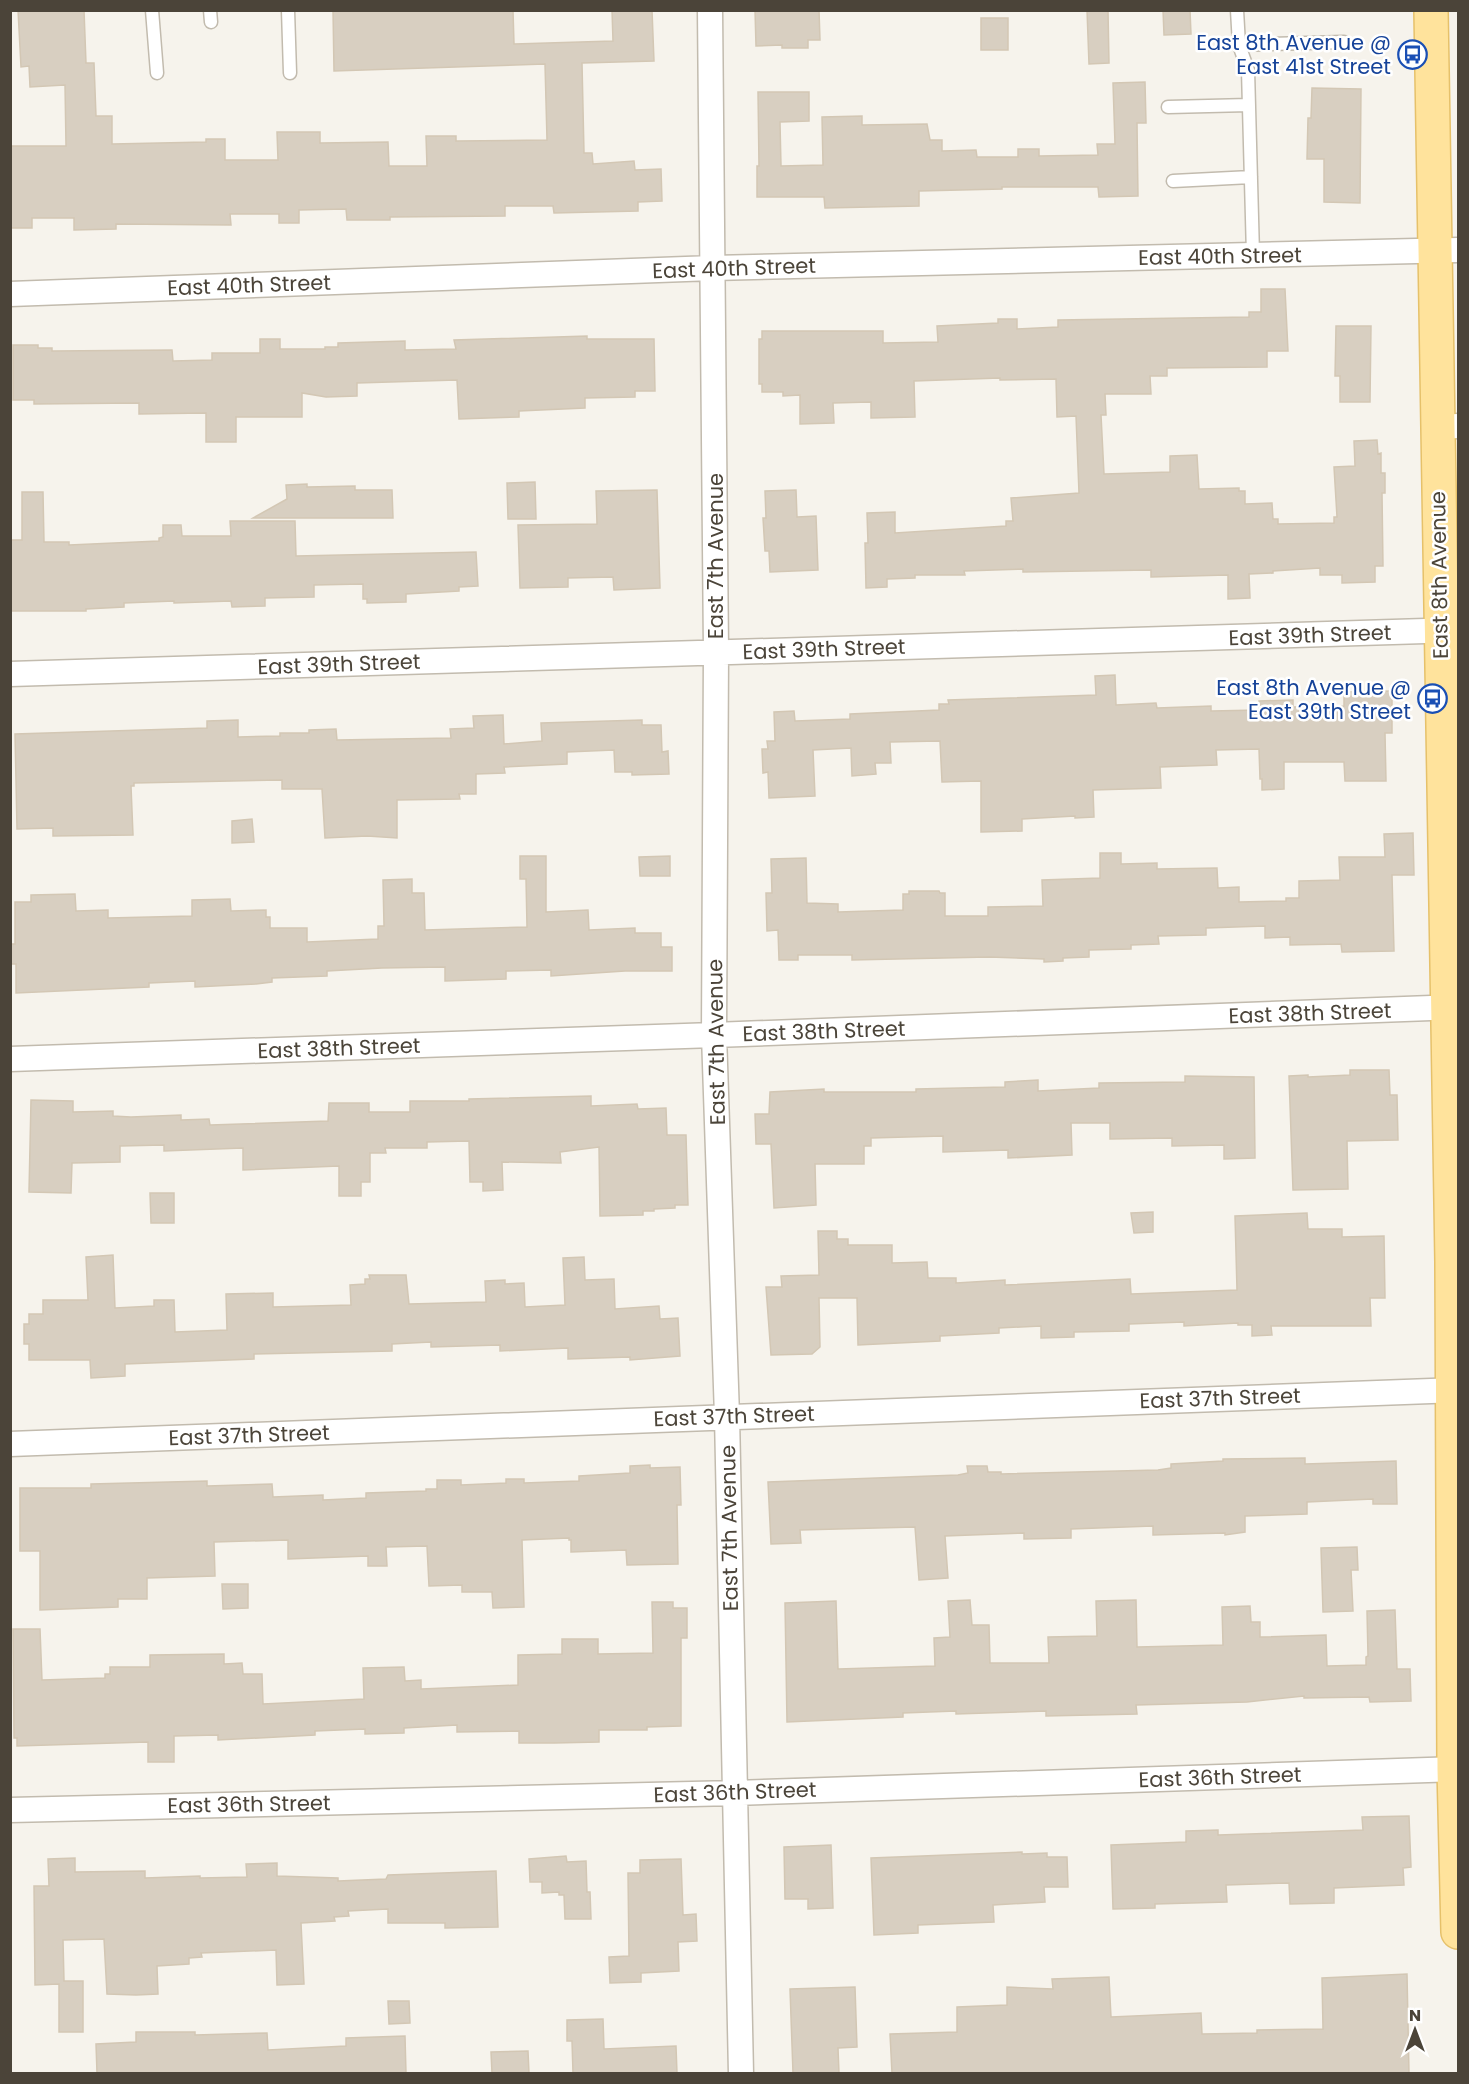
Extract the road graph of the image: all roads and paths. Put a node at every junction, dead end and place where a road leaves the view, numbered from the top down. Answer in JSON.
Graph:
{"nodes":[{"id":1,"x":152,"y":10,"type":"edge"},
{"id":2,"x":288,"y":10,"type":"edge"},
{"id":3,"x":710,"y":10,"type":"edge"},
{"id":4,"x":1237,"y":10,"type":"edge"},
{"id":5,"x":1431,"y":10,"type":"edge"},
{"id":6,"x":1344,"y":42,"type":"dead end"},
{"id":7,"x":1239,"y":45,"type":"junction"},
{"id":8,"x":157,"y":73,"type":"dead end"},
{"id":9,"x":290,"y":73,"type":"dead end"},
{"id":10,"x":1249,"y":105,"type":"junction"},
{"id":11,"x":1168,"y":107,"type":"dead end"},
{"id":12,"x":1251,"y":177,"type":"junction"},
{"id":13,"x":1173,"y":181,"type":"dead end"},
{"id":14,"x":1446,"y":250,"type":"edge"},
{"id":15,"x":1253,"y":255,"type":"junction"},
{"id":16,"x":713,"y":268,"type":"junction"},
{"id":17,"x":10,"y":294,"type":"edge"},
{"id":18,"x":1448,"y":427,"type":"edge"},
{"id":19,"x":1449,"y":630,"type":"edge"},
{"id":20,"x":716,"y":652,"type":"junction"},
{"id":21,"x":10,"y":674,"type":"edge"},
{"id":22,"x":1452,"y":1007,"type":"edge"},
{"id":23,"x":714,"y":1035,"type":"junction"},
{"id":24,"x":10,"y":1059,"type":"edge"},
{"id":25,"x":1456,"y":1390,"type":"edge"},
{"id":26,"x":727,"y":1416,"type":"junction"},
{"id":27,"x":10,"y":1444,"type":"edge"},
{"id":28,"x":1456,"y":1769,"type":"edge"},
{"id":29,"x":735,"y":1792,"type":"junction"},
{"id":30,"x":10,"y":1810,"type":"edge"},
{"id":31,"x":1458,"y":1932,"type":"edge"},
{"id":32,"x":741,"y":2073,"type":"edge"}],
"edges":[{"from":1,"to":8,"type":"lane"},
{"from":2,"to":9,"type":"lane"},
{"from":3,"to":16,"type":"street","name":"East 7th Avenue"},
{"from":4,"to":7,"type":"lane"},
{"from":5,"to":14,"type":"main road","name":"East 8th Avenue"},
{"from":6,"to":7,"type":"lane"},
{"from":7,"to":10,"type":"lane"},
{"from":10,"to":11,"type":"lane"},
{"from":10,"to":12,"type":"lane"},
{"from":12,"to":13,"type":"lane"},
{"from":12,"to":15,"type":"lane"},
{"from":14,"to":15,"type":"street","name":"East 40th Street"},
{"from":14,"to":18,"type":"main road","name":"East 8th Avenue"},
{"from":15,"to":16,"type":"street","name":"East 40th Street"},
{"from":16,"to":17,"type":"street","name":"East 40th Street"},
{"from":16,"to":20,"type":"street","name":"East 7th Avenue"},
{"from":18,"to":19,"type":"main road","name":"East 8th Avenue"},
{"from":19,"to":20,"type":"street","name":"East 39th Street"},
{"from":19,"to":22,"type":"main road","name":"East 8th Avenue"},
{"from":20,"to":21,"type":"street","name":"East 39th Street"},
{"from":20,"to":23,"type":"street","name":"East 7th Avenue"},
{"from":22,"to":23,"type":"street","name":"East 38th Street"},
{"from":22,"to":25,"type":"main road","name":"East 8th Avenue"},
{"from":23,"to":24,"type":"street","name":"East 38th Street"},
{"from":23,"to":26,"type":"street","name":"East 7th Avenue"},
{"from":25,"to":26,"type":"street","name":"East 37th Street"},
{"from":25,"to":28,"type":"main road","name":"East 8th Avenue"},
{"from":26,"to":27,"type":"street","name":"East 37th Street"},
{"from":26,"to":29,"type":"street","name":"East 7th Avenue"},
{"from":28,"to":29,"type":"street","name":"East 36th Street"},
{"from":28,"to":31,"type":"main road","name":"East 8th Avenue"},
{"from":29,"to":30,"type":"street","name":"East 36th Street"},
{"from":29,"to":32,"type":"street","name":"East 7th Avenue"}]}
